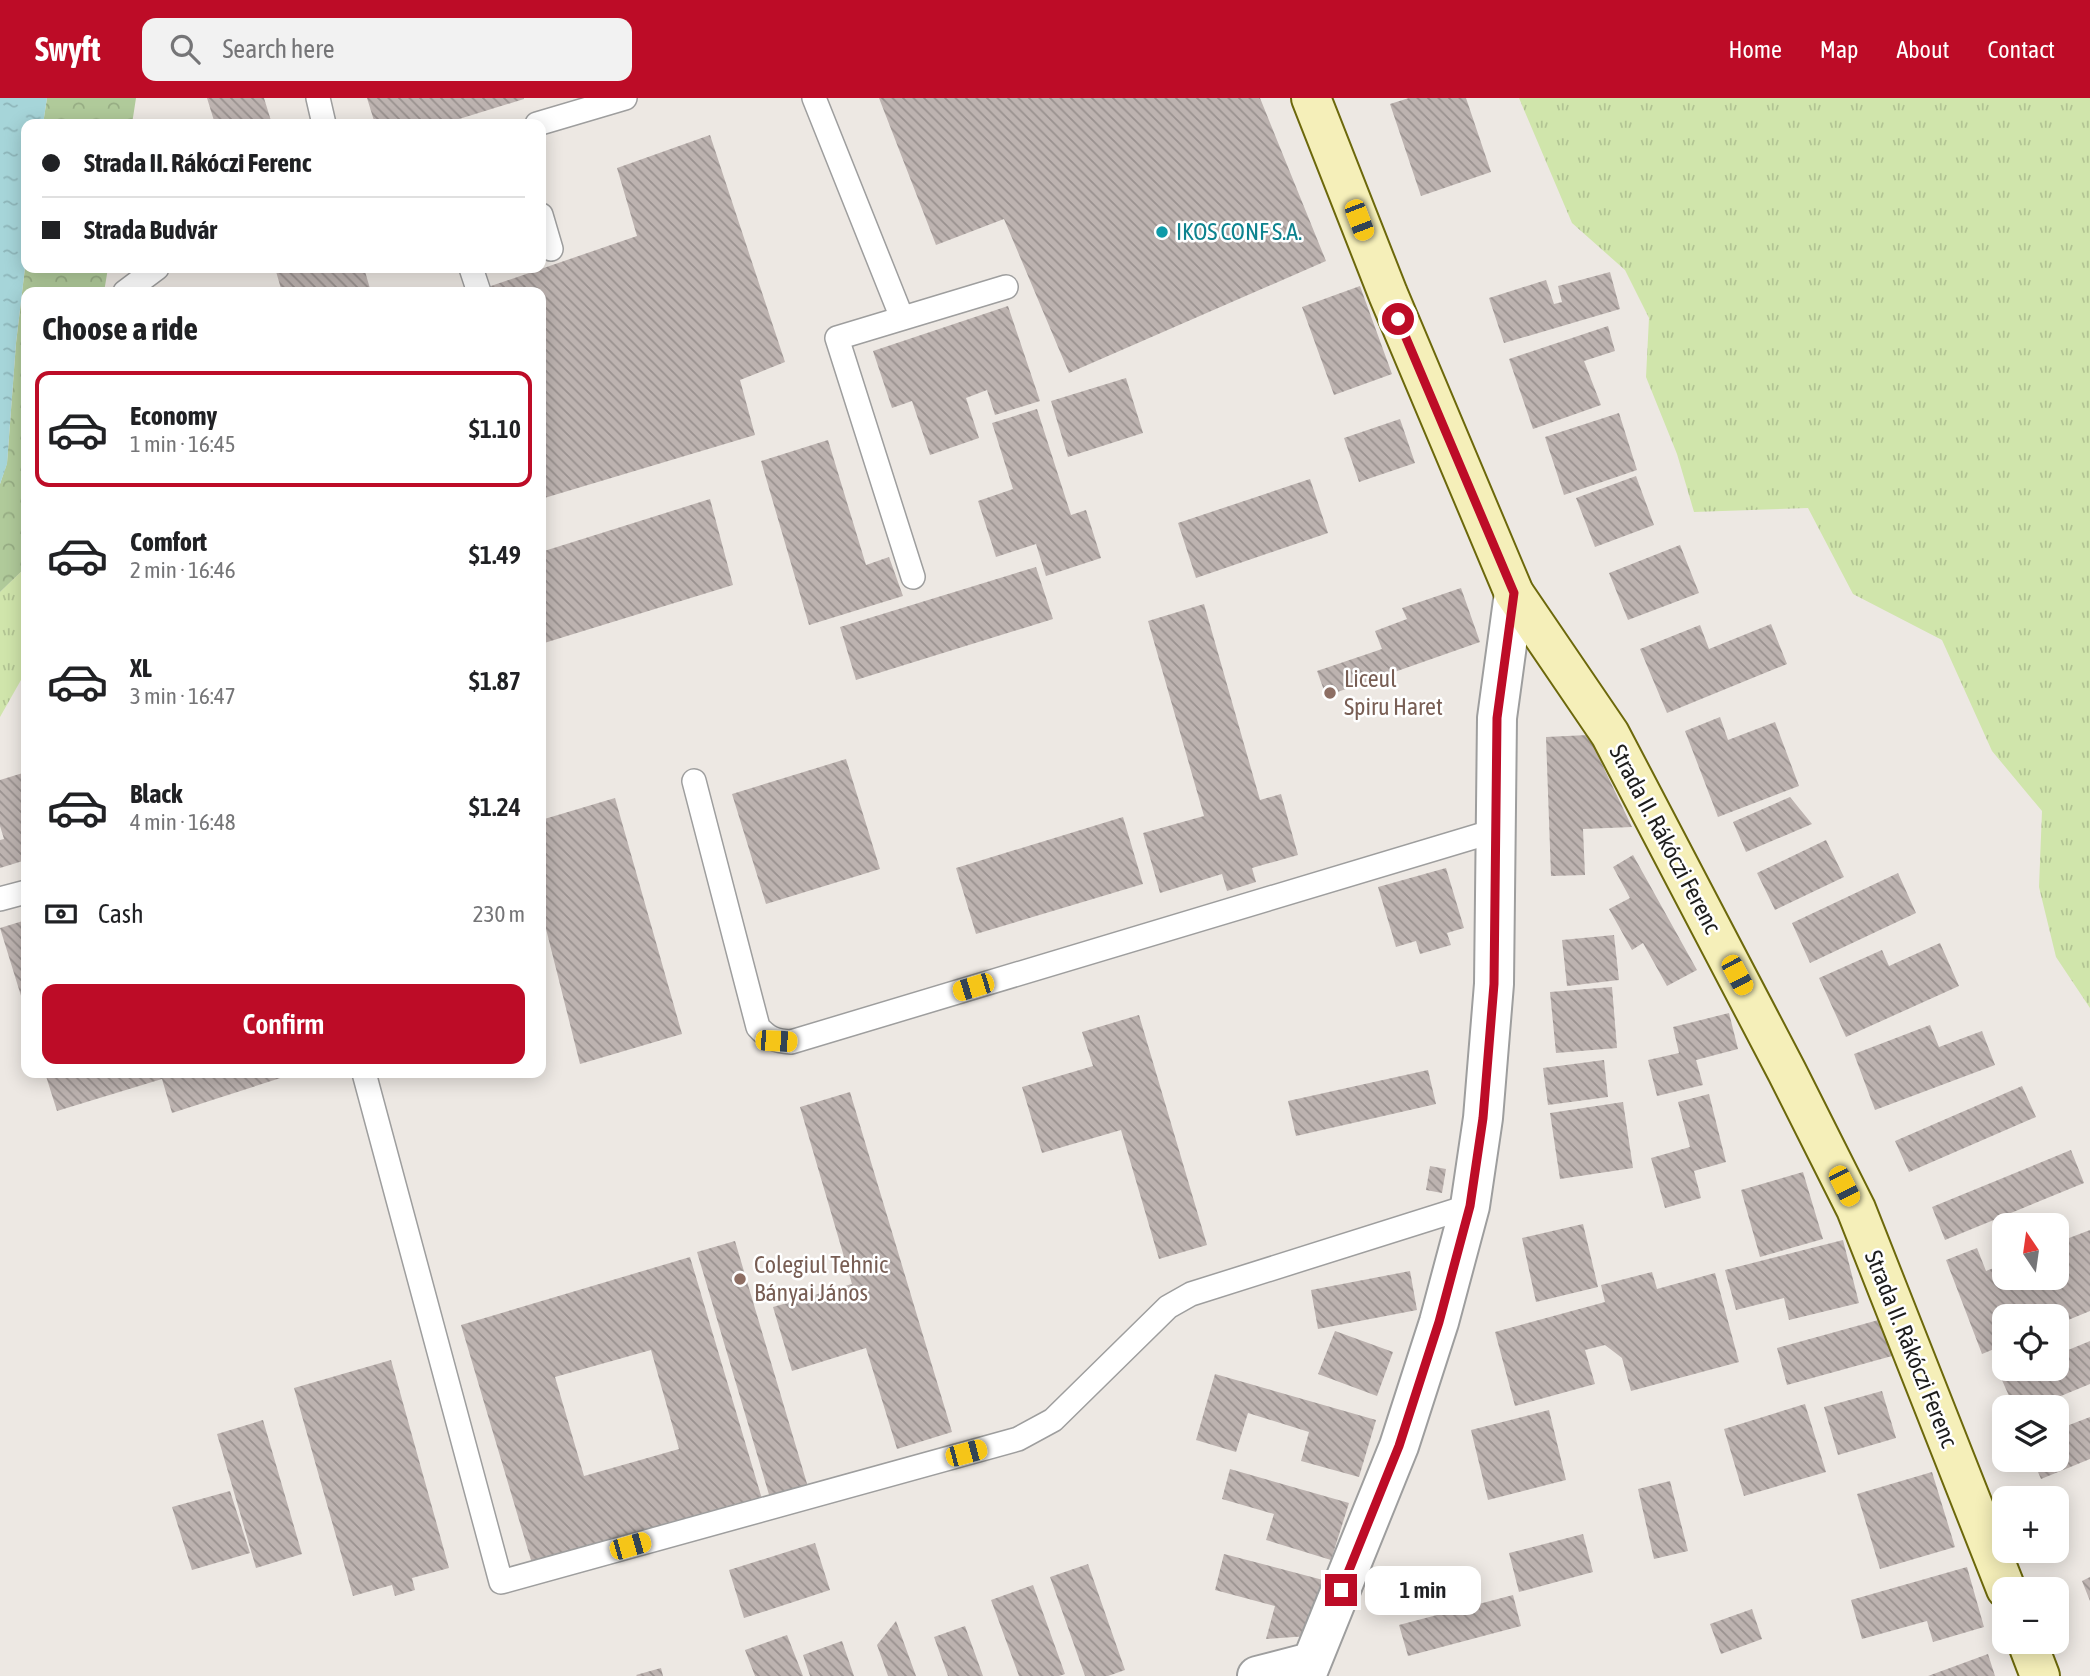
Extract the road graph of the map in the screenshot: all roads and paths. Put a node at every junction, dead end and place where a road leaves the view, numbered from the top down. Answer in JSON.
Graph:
{"nodes":[{"id":1,"x":318,"y":98,"type":"edge"},
{"id":2,"x":625,"y":98,"type":"edge"},
{"id":3,"x":814,"y":98,"type":"edge"},
{"id":4,"x":1311,"y":98,"type":"edge"},
{"id":5,"x":323,"y":119,"type":"edge"},
{"id":6,"x":546,"y":121,"type":"edge"},
{"id":7,"x":546,"y":232,"type":"edge"},
{"id":8,"x":551,"y":249,"type":"dead end"},
{"id":9,"x":150,"y":273,"type":"edge"},
{"id":10,"x":132,"y":287,"type":"edge"},
{"id":11,"x":1006,"y":287,"type":"dead end"},
{"id":12,"x":902,"y":318,"type":"junction"},
{"id":13,"x":913,"y":577,"type":"dead end"},
{"id":14,"x":1514,"y":593,"type":"junction"},
{"id":15,"x":694,"y":781,"type":"dead end"},
{"id":16,"x":1494,"y":831,"type":"junction"},
{"id":17,"x":21,"y":893,"type":"edge"},
{"id":18,"x":0,"y":899,"type":"edge"},
{"id":19,"x":365,"y":1078,"type":"edge"},
{"id":20,"x":1470,"y":1206,"type":"junction"},
{"id":21,"x":2001,"y":1577,"type":"edge"},
{"id":22,"x":2032,"y":1654,"type":"edge"},
{"id":23,"x":1309,"y":1669,"type":"edge"},
{"id":24,"x":1258,"y":1676,"type":"edge"},
{"id":25,"x":2040,"y":1676,"type":"edge"}],
"edges":[{"from":1,"to":5,"type":"lane"},
{"from":2,"to":6,"type":"lane"},
{"from":3,"to":12,"type":"lane"},
{"from":4,"to":14,"type":"main road","name":"Strada II. Rákóczi Ferenc"},
{"from":7,"to":8,"type":"lane"},
{"from":9,"to":10,"type":"lane"},
{"from":11,"to":12,"type":"lane"},
{"from":12,"to":13,"type":"lane"},
{"from":14,"to":16,"type":"street"},
{"from":14,"to":21,"type":"main road","name":"Strada II. Rákóczi Ferenc"},
{"from":15,"to":16,"type":"lane"},
{"from":16,"to":20,"type":"street"},
{"from":17,"to":18,"type":"lane"},
{"from":19,"to":20,"type":"lane"},
{"from":20,"to":23,"type":"street"},
{"from":22,"to":25,"type":"main road"},
{"from":23,"to":24,"type":"street"}]}
